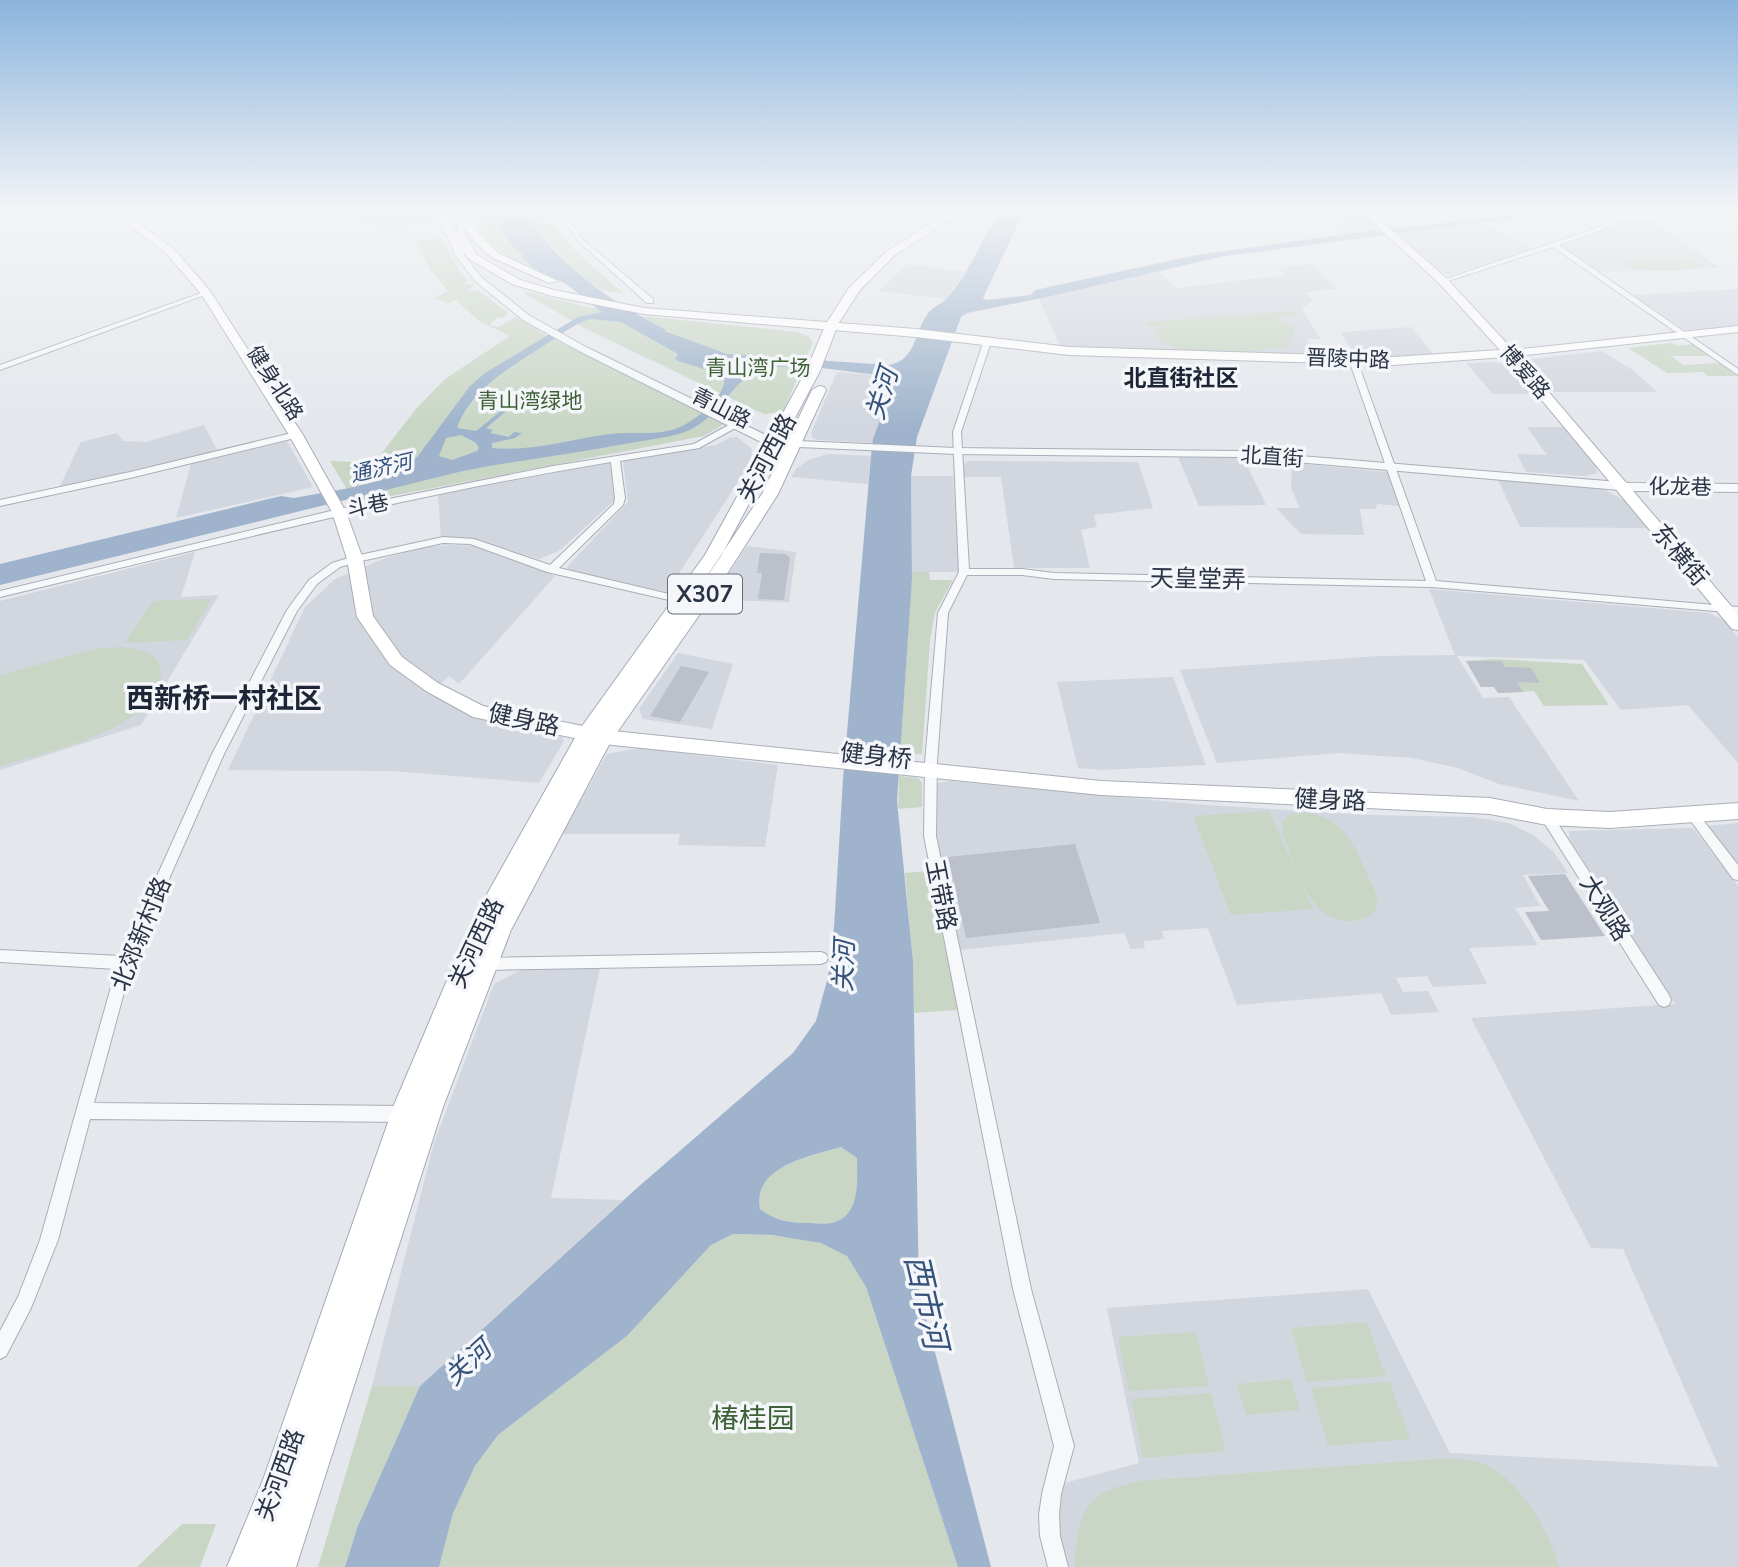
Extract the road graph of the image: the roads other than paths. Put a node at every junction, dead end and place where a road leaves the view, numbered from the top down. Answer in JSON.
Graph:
{"nodes":[{"id":1,"x":195,"y":280,"type":"edge"},
{"id":2,"x":207,"y":280,"type":"edge"},
{"id":3,"x":479,"y":280,"type":"edge"},
{"id":4,"x":496,"y":280,"type":"edge"},
{"id":5,"x":513,"y":280,"type":"edge"},
{"id":6,"x":544,"y":280,"type":"edge"},
{"id":7,"x":548,"y":280,"type":"edge"},
{"id":8,"x":621,"y":280,"type":"edge"},
{"id":9,"x":863,"y":280,"type":"edge"},
{"id":10,"x":877,"y":280,"type":"edge"},
{"id":11,"x":1606,"y":280,"type":"edge"},
{"id":12,"x":1443,"y":281,"type":"edge"},
{"id":13,"x":565,"y":287,"type":"junction"},
{"id":14,"x":505,"y":289,"type":"dead end"},
{"id":15,"x":206,"y":293,"type":"junction"},
{"id":16,"x":516,"y":297,"type":"dead end"},
{"id":17,"x":620,"y":298,"type":"junction"},
{"id":18,"x":647,"y":306,"type":"junction"},
{"id":19,"x":779,"y":318,"type":"junction"},
{"id":20,"x":831,"y":326,"type":"junction"},
{"id":21,"x":845,"y":328,"type":"junction"},
{"id":22,"x":1738,"y":329,"type":"edge"},
{"id":23,"x":560,"y":332,"type":"junction"},
{"id":24,"x":1686,"y":335,"type":"junction"},
{"id":25,"x":987,"y":342,"type":"junction"},
{"id":26,"x":1513,"y":354,"type":"junction"},
{"id":27,"x":1353,"y":360,"type":"junction"},
{"id":28,"x":822,"y":366,"type":"junction"},
{"id":29,"x":0,"y":368,"type":"edge"},
{"id":30,"x":1738,"y":373,"type":"edge"},
{"id":31,"x":722,"y":413,"type":"junction"},
{"id":32,"x":736,"y":424,"type":"junction"},
{"id":33,"x":296,"y":435,"type":"junction"},
{"id":34,"x":783,"y":441,"type":"junction"},
{"id":35,"x":956,"y":451,"type":"junction"},
{"id":36,"x":615,"y":459,"type":"junction"},
{"id":37,"x":1393,"y":466,"type":"junction"},
{"id":38,"x":328,"y":481,"type":"junction"},
{"id":39,"x":1626,"y":486,"type":"junction"},
{"id":40,"x":1738,"y":488,"type":"edge"},
{"id":41,"x":0,"y":503,"type":"edge"},
{"id":42,"x":343,"y":511,"type":"junction"},
{"id":43,"x":360,"y":558,"type":"junction"},
{"id":44,"x":551,"y":570,"type":"junction"},
{"id":45,"x":964,"y":572,"type":"junction"},
{"id":46,"x":1432,"y":584,"type":"junction"},
{"id":47,"x":0,"y":594,"type":"edge"},
{"id":48,"x":682,"y":600,"type":"junction"},
{"id":49,"x":1735,"y":614,"type":"edge"},
{"id":50,"x":599,"y":731,"type":"junction"},
{"id":51,"x":827,"y":756,"type":"joint"},
{"id":52,"x":927,"y":766,"type":"junction"},
{"id":53,"x":1738,"y":800,"type":"edge"},
{"id":54,"x":1738,"y":811,"type":"edge"},
{"id":55,"x":1692,"y":814,"type":"junction"},
{"id":56,"x":1547,"y":817,"type":"junction"},
{"id":57,"x":1738,"y":875,"type":"edge"},
{"id":58,"x":0,"y":956,"type":"edge"},
{"id":59,"x":821,"y":958,"type":"dead end"},
{"id":60,"x":125,"y":963,"type":"junction"},
{"id":61,"x":486,"y":964,"type":"junction"},
{"id":62,"x":1664,"y":1000,"type":"dead end"},
{"id":63,"x":83,"y":1111,"type":"junction"},
{"id":64,"x":404,"y":1114,"type":"junction"},
{"id":65,"x":0,"y":1350,"type":"edge"},
{"id":66,"x":245,"y":1567,"type":"edge"},
{"id":67,"x":278,"y":1567,"type":"edge"},
{"id":68,"x":1058,"y":1567,"type":"edge"}],
"edges":[{"from":1,"to":15,"type":"main road","name":"健身北路"},
{"from":2,"to":38,"type":"main road","name":"健身北路"},
{"from":3,"to":23,"type":"street","name":"青山路"},
{"from":4,"to":14,"type":"street"},
{"from":5,"to":18,"type":"main road"},
{"from":6,"to":13,"type":"main road"},
{"from":7,"to":13,"type":"main road"},
{"from":8,"to":18,"type":"street"},
{"from":9,"to":20,"type":"main road"},
{"from":10,"to":21,"type":"main road"},
{"from":11,"to":24,"type":"street"},
{"from":12,"to":26,"type":"main road","name":"博爱路"},
{"from":13,"to":17,"type":"main road"},
{"from":15,"to":29,"type":"street"},
{"from":15,"to":33,"type":"main road","name":"健身北路"},
{"from":16,"to":23,"type":"street","name":"青山路"},
{"from":17,"to":18,"type":"main road"},
{"from":17,"to":19,"type":"main road"},
{"from":18,"to":19,"type":"main road"},
{"from":18,"to":20,"type":"main road"},
{"from":19,"to":20,"type":"main road"},
{"from":20,"to":21,"type":"main road"},
{"from":20,"to":28,"type":"main road"},
{"from":21,"to":25,"type":"main road","name":"晋陵中路"},
{"from":21,"to":28,"type":"main road"},
{"from":22,"to":24,"type":"main road","name":"晋陵中路"},
{"from":23,"to":31,"type":"street","name":"青山路"},
{"from":24,"to":26,"type":"main road","name":"晋陵中路"},
{"from":24,"to":30,"type":"street"},
{"from":25,"to":27,"type":"main road","name":"晋陵中路"},
{"from":25,"to":35,"type":"street"},
{"from":26,"to":27,"type":"main road","name":"晋陵中路"},
{"from":26,"to":39,"type":"main road","name":"博爱路"},
{"from":27,"to":37,"type":"street"},
{"from":28,"to":34,"type":"main road","name":"关河西路"},
{"from":31,"to":32,"type":"street","name":"青山路"},
{"from":31,"to":34,"type":"street","name":"青山路"},
{"from":32,"to":34,"type":"street","name":"青山路"},
{"from":32,"to":36,"type":"street","name":"斗巷"},
{"from":33,"to":38,"type":"main road","name":"健身北路"},
{"from":33,"to":41,"type":"street"},
{"from":34,"to":35,"type":"street","name":"北直街"},
{"from":34,"to":48,"type":"main road","name":"关河西路","number":"X307"},
{"from":34,"to":50,"type":"main road","name":"关河西路","number":"X307"},
{"from":35,"to":37,"type":"street","name":"北直街"},
{"from":35,"to":45,"type":"street"},
{"from":36,"to":42,"type":"street","name":"斗巷"},
{"from":36,"to":44,"type":"street"},
{"from":37,"to":39,"type":"street","name":"北直街"},
{"from":37,"to":46,"type":"street"},
{"from":38,"to":42,"type":"main road","name":"健身路"},
{"from":39,"to":40,"type":"street","name":"化龙巷"},
{"from":39,"to":49,"type":"main road","name":"东横街"},
{"from":42,"to":43,"type":"main road","name":"健身路"},
{"from":42,"to":47,"type":"street","name":"斗巷"},
{"from":43,"to":44,"type":"street","name":"北郊新村路"},
{"from":43,"to":50,"type":"main road","name":"健身路"},
{"from":43,"to":60,"type":"street","name":"北郊新村路"},
{"from":44,"to":48,"type":"street","name":"北郊新村路"},
{"from":45,"to":46,"type":"street","name":"天皇堂弄"},
{"from":45,"to":52,"type":"street","name":"玉带路"},
{"from":46,"to":49,"type":"street","name":"天皇堂弄"},
{"from":48,"to":50,"type":"main road","name":"关河西路","number":"X307"},
{"from":50,"to":51,"type":"main road","name":"健身路"},
{"from":50,"to":61,"type":"main road","name":"关河西路"},
{"from":50,"to":64,"type":"main road","name":"关河西路"},
{"from":51,"to":52,"type":"main road","name":"健身桥"},
{"from":52,"to":53,"type":"main road","name":"健身路"},
{"from":52,"to":56,"type":"main road","name":"健身路"},
{"from":52,"to":68,"type":"street","name":"玉带路"},
{"from":54,"to":55,"type":"main road","name":"健身路"},
{"from":55,"to":56,"type":"main road","name":"健身路"},
{"from":55,"to":57,"type":"street"},
{"from":56,"to":62,"type":"street","name":"大观路"},
{"from":58,"to":60,"type":"street"},
{"from":59,"to":61,"type":"street"},
{"from":60,"to":63,"type":"street","name":"北郊新村路"},
{"from":61,"to":67,"type":"main road","name":"关河西路"},
{"from":63,"to":64,"type":"street"},
{"from":63,"to":65,"type":"street","name":"北郊新村路"},
{"from":64,"to":66,"type":"main road","name":"关河西路"}]}
